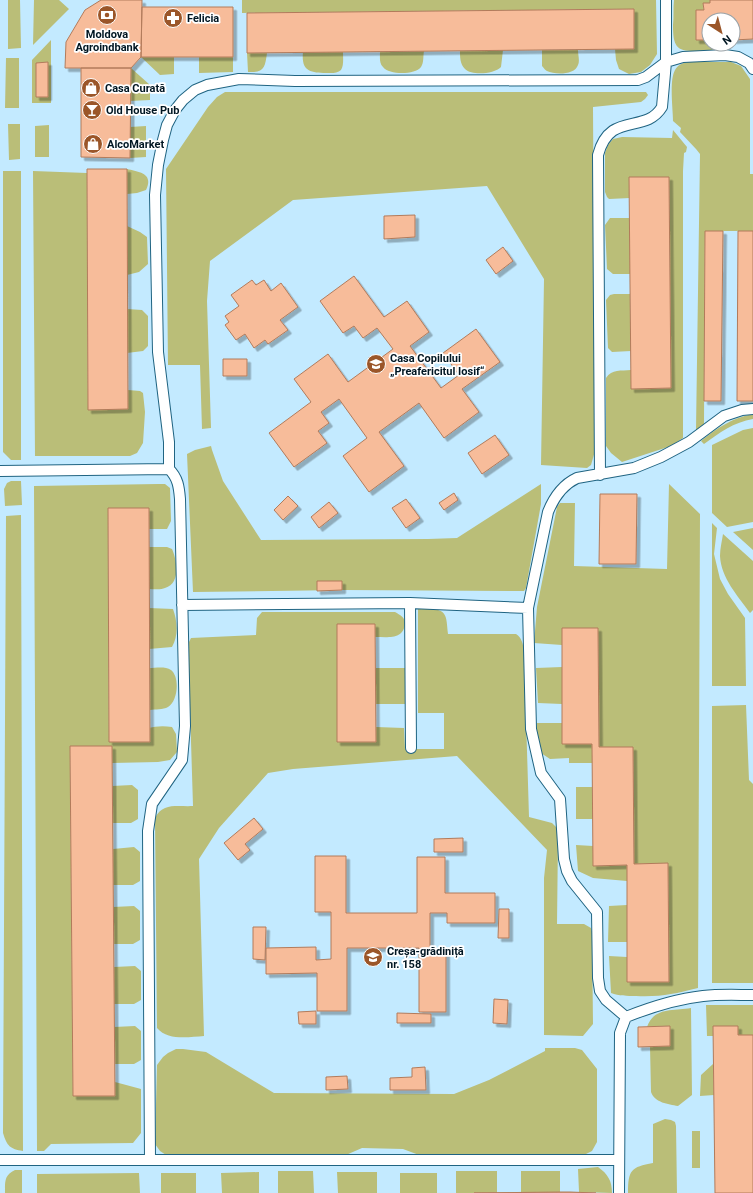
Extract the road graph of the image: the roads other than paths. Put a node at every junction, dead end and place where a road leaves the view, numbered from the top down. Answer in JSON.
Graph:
{"nodes":[{"id":1,"x":666,"y":0,"type":"edge"},
{"id":2,"x":666,"y":62,"type":"junction"},
{"id":3,"x":753,"y":69,"type":"edge"},
{"id":4,"x":753,"y":408,"type":"edge"},
{"id":5,"x":170,"y":469,"type":"junction"},
{"id":6,"x":0,"y":471,"type":"edge"},
{"id":7,"x":600,"y":475,"type":"junction"},
{"id":8,"x":410,"y":603,"type":"junction"},
{"id":9,"x":182,"y":605,"type":"junction"},
{"id":10,"x":528,"y":608,"type":"junction"},
{"id":11,"x":411,"y":748,"type":"dead end"},
{"id":12,"x":753,"y":995,"type":"edge"},
{"id":13,"x":626,"y":1017,"type":"junction"},
{"id":14,"x":0,"y":1160,"type":"edge"},
{"id":15,"x":150,"y":1160,"type":"junction"},
{"id":16,"x":619,"y":1160,"type":"junction"},
{"id":17,"x":619,"y":1193,"type":"edge"}],
"edges":[{"from":1,"to":2,"type":"lane"},
{"from":2,"to":3,"type":"lane"},
{"from":2,"to":5,"type":"lane"},
{"from":2,"to":7,"type":"lane"},
{"from":4,"to":7,"type":"lane"},
{"from":5,"to":6,"type":"lane"},
{"from":5,"to":9,"type":"lane"},
{"from":7,"to":10,"type":"lane"},
{"from":8,"to":9,"type":"lane"},
{"from":8,"to":10,"type":"lane"},
{"from":8,"to":11,"type":"lane"},
{"from":9,"to":15,"type":"lane"},
{"from":10,"to":13,"type":"lane"},
{"from":12,"to":13,"type":"lane"},
{"from":13,"to":16,"type":"lane"},
{"from":14,"to":15,"type":"lane"},
{"from":15,"to":16,"type":"lane"},
{"from":16,"to":17,"type":"lane"}]}
